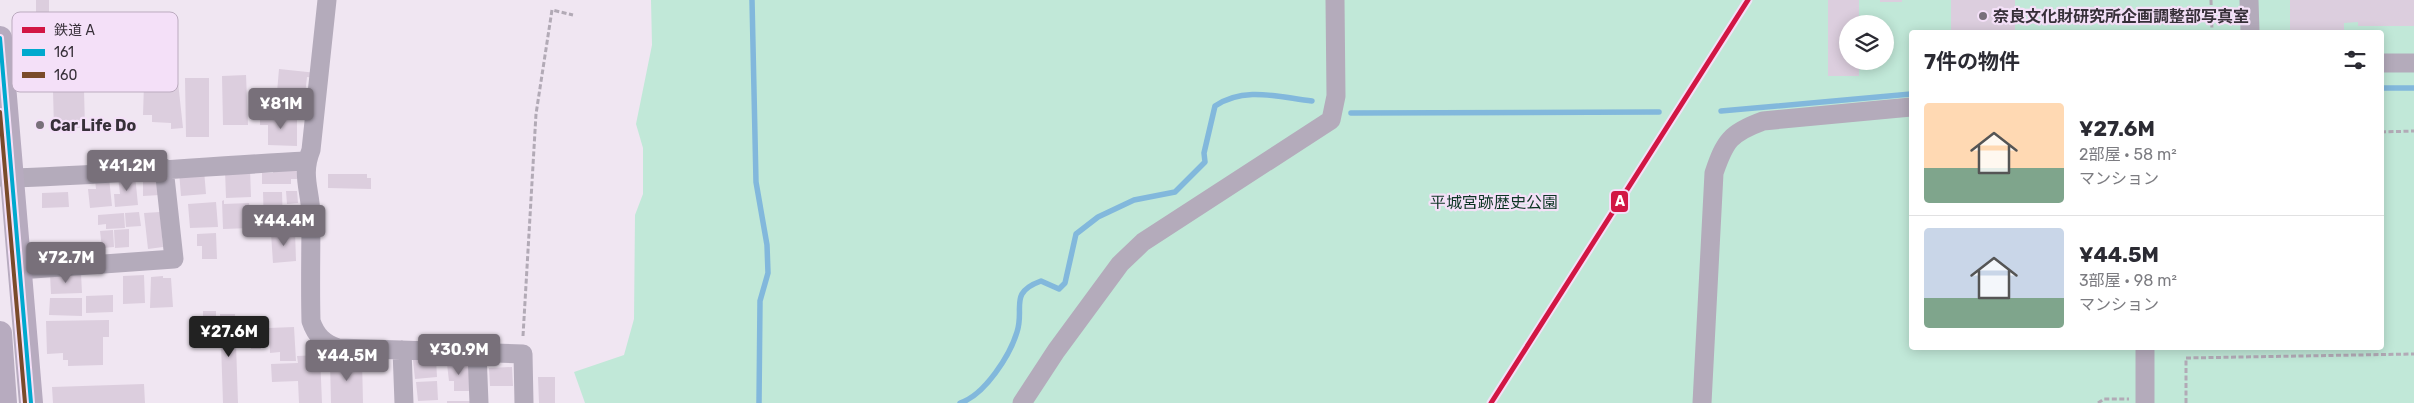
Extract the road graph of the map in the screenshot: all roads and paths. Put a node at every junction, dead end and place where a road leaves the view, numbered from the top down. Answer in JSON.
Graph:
{"nodes":[{"id":1,"x":327,"y":0,"type":"edge"},
{"id":2,"x":1335,"y":0,"type":"edge"},
{"id":3,"x":2211,"y":0,"type":"edge"},
{"id":4,"x":2250,"y":0,"type":"edge"},
{"id":5,"x":573,"y":15,"type":"dead end"},
{"id":6,"x":2212,"y":30,"type":"edge"},
{"id":7,"x":2250,"y":30,"type":"edge"},
{"id":8,"x":0,"y":38,"type":"edge"},
{"id":9,"x":2384,"y":63,"type":"edge"},
{"id":10,"x":2414,"y":63,"type":"edge"},
{"id":11,"x":1909,"y":107,"type":"edge"},
{"id":12,"x":2414,"y":131,"type":"edge"},
{"id":13,"x":2384,"y":132,"type":"edge"},
{"id":14,"x":306,"y":161,"type":"junction"},
{"id":15,"x":164,"y":168,"type":"junction"},
{"id":16,"x":6,"y":177,"type":"edge"},
{"id":17,"x":20,"y":270,"type":"junction"},
{"id":18,"x":0,"y":333,"type":"edge"},
{"id":19,"x":402,"y":350,"type":"junction"},
{"id":20,"x":2145,"y":350,"type":"edge"},
{"id":21,"x":477,"y":352,"type":"junction"},
{"id":22,"x":523,"y":354,"type":"junction"},
{"id":23,"x":2414,"y":354,"type":"edge"},
{"id":24,"x":3,"y":390,"type":"edge"},
{"id":25,"x":2145,"y":401,"type":"edge"},
{"id":26,"x":31,"y":403,"type":"edge"},
{"id":27,"x":404,"y":403,"type":"edge"},
{"id":28,"x":479,"y":403,"type":"edge"},
{"id":29,"x":524,"y":403,"type":"edge"},
{"id":30,"x":1022,"y":403,"type":"edge"},
{"id":31,"x":1702,"y":403,"type":"edge"},
{"id":32,"x":2098,"y":403,"type":"edge"},
{"id":33,"x":2186,"y":403,"type":"edge"}],
"edges":[{"from":1,"to":14,"type":"street"},
{"from":2,"to":30,"type":"street"},
{"from":3,"to":6,"type":"path"},
{"from":4,"to":7,"type":"street"},
{"from":5,"to":22,"type":"path"},
{"from":8,"to":16,"type":"main road"},
{"from":9,"to":10,"type":"street"},
{"from":11,"to":31,"type":"street"},
{"from":12,"to":13,"type":"path"},
{"from":14,"to":15,"type":"street"},
{"from":14,"to":19,"type":"street"},
{"from":15,"to":16,"type":"street"},
{"from":15,"to":17,"type":"street"},
{"from":16,"to":17,"type":"main road"},
{"from":17,"to":26,"type":"main road"},
{"from":18,"to":24,"type":"main road"},
{"from":19,"to":21,"type":"street"},
{"from":19,"to":27,"type":"street"},
{"from":20,"to":25,"type":"street"},
{"from":21,"to":22,"type":"street"},
{"from":21,"to":28,"type":"street"},
{"from":22,"to":29,"type":"street"},
{"from":23,"to":33,"type":"path"},
{"from":25,"to":32,"type":"path"}]}
